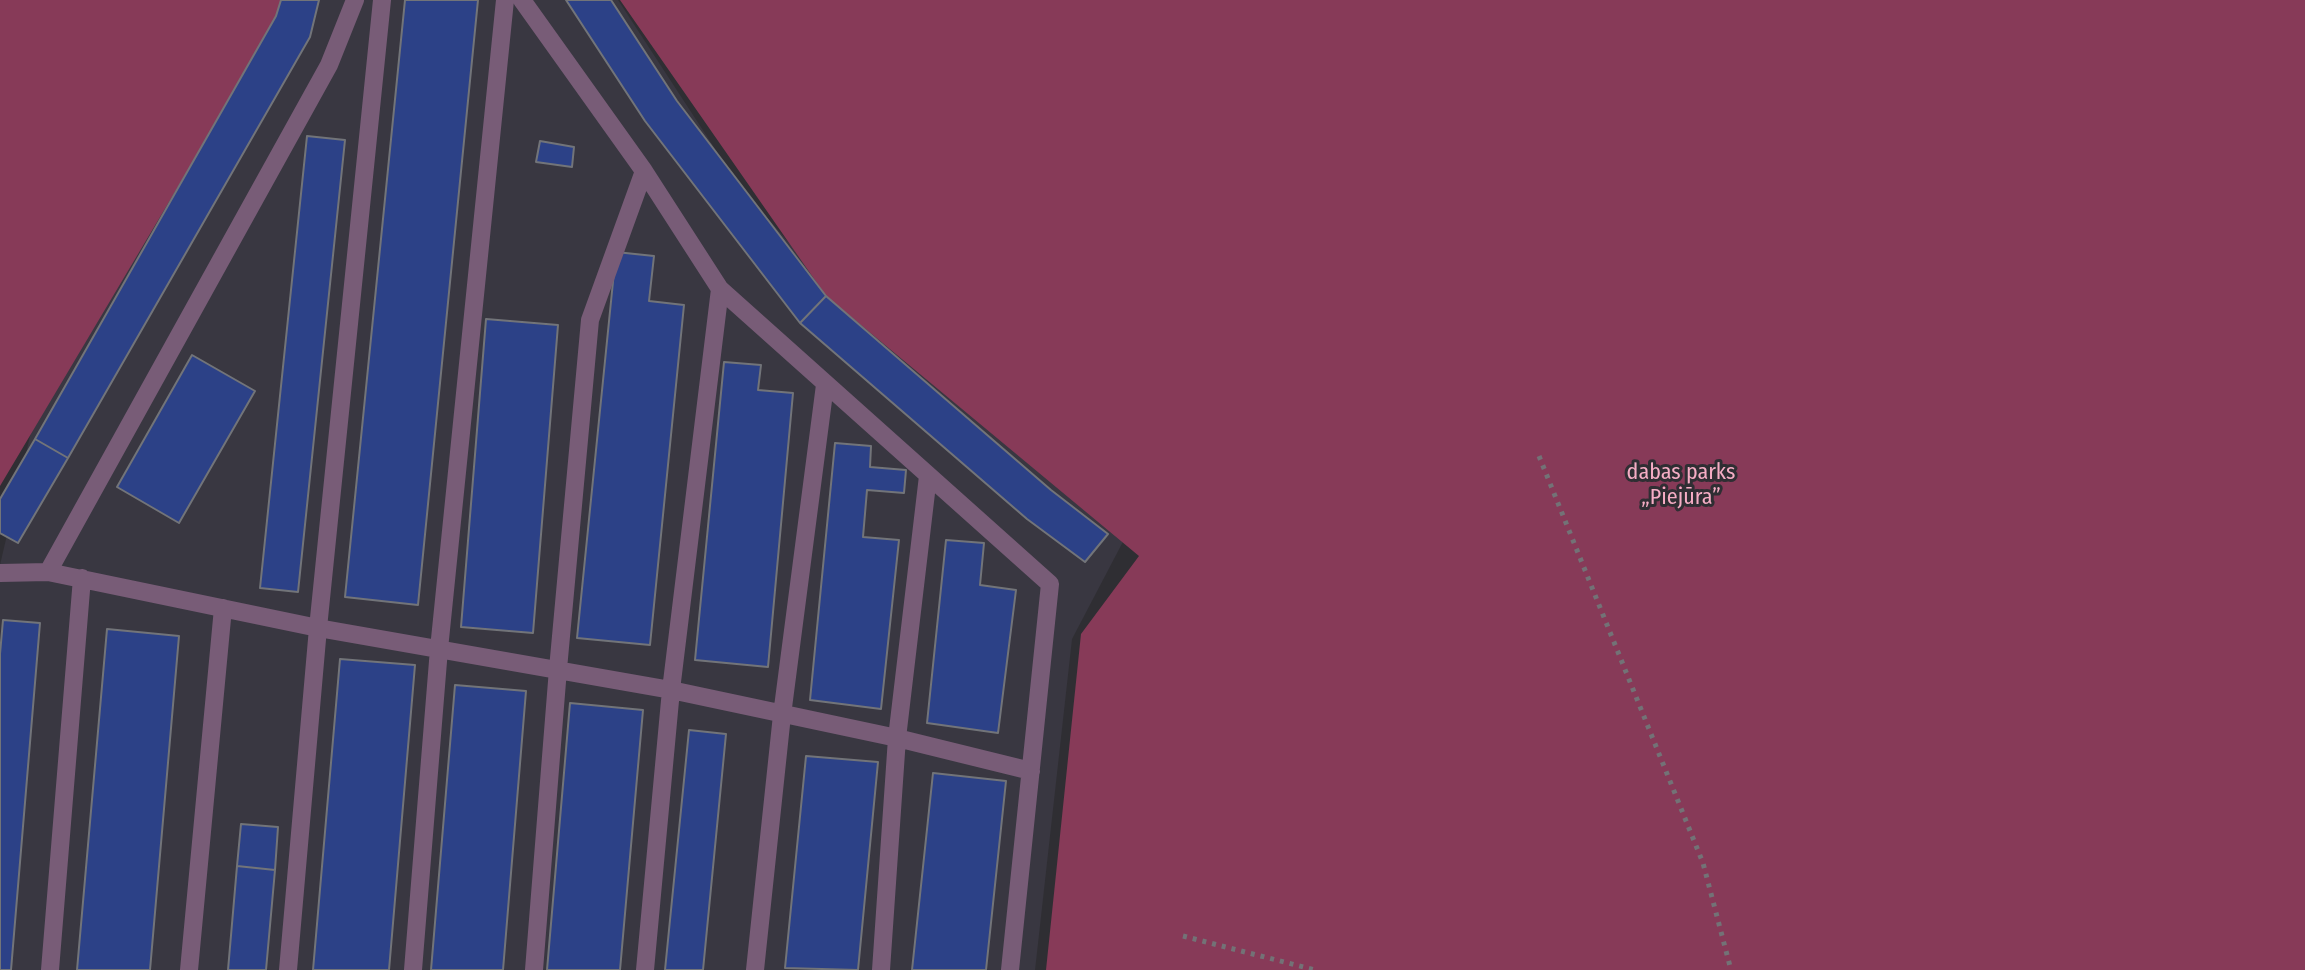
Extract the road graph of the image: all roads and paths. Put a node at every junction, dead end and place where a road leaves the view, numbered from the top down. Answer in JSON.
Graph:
{"nodes":[{"id":1,"x":355,"y":0,"type":"edge"},
{"id":2,"x":382,"y":0,"type":"edge"},
{"id":3,"x":505,"y":0,"type":"edge"},
{"id":4,"x":522,"y":0,"type":"edge"},
{"id":5,"x":644,"y":171,"type":"junction"},
{"id":6,"x":720,"y":289,"type":"junction"},
{"id":7,"x":825,"y":385,"type":"junction"},
{"id":8,"x":1539,"y":456,"type":"dead end"},
{"id":9,"x":928,"y":476,"type":"junction"},
{"id":10,"x":48,"y":572,"type":"junction"},
{"id":11,"x":0,"y":573,"type":"edge"},
{"id":12,"x":82,"y":578,"type":"junction"},
{"id":13,"x":223,"y":608,"type":"junction"},
{"id":14,"x":318,"y":628,"type":"junction"},
{"id":15,"x":439,"y":649,"type":"junction"},
{"id":16,"x":558,"y":669,"type":"junction"},
{"id":17,"x":671,"y":690,"type":"junction"},
{"id":18,"x":782,"y":715,"type":"junction"},
{"id":19,"x":897,"y":738,"type":"junction"},
{"id":20,"x":1031,"y":771,"type":"junction"},
{"id":21,"x":1183,"y":936,"type":"dead end"},
{"id":22,"x":50,"y":970,"type":"edge"},
{"id":23,"x":189,"y":970,"type":"edge"},
{"id":24,"x":288,"y":970,"type":"edge"},
{"id":25,"x":413,"y":970,"type":"edge"},
{"id":26,"x":534,"y":970,"type":"edge"},
{"id":27,"x":645,"y":970,"type":"edge"},
{"id":28,"x":755,"y":970,"type":"edge"},
{"id":29,"x":881,"y":970,"type":"edge"},
{"id":30,"x":1010,"y":970,"type":"edge"},
{"id":31,"x":1315,"y":970,"type":"edge"},
{"id":32,"x":1731,"y":970,"type":"edge"}],
"edges":[{"from":1,"to":10,"type":"lane"},
{"from":2,"to":14,"type":"lane"},
{"from":3,"to":15,"type":"lane"},
{"from":4,"to":5,"type":"lane"},
{"from":5,"to":6,"type":"lane"},
{"from":5,"to":16,"type":"lane"},
{"from":6,"to":7,"type":"lane"},
{"from":6,"to":17,"type":"lane"},
{"from":7,"to":9,"type":"lane"},
{"from":7,"to":18,"type":"lane"},
{"from":8,"to":32,"type":"path"},
{"from":9,"to":19,"type":"lane"},
{"from":9,"to":20,"type":"lane"},
{"from":10,"to":11,"type":"lane"},
{"from":10,"to":12,"type":"lane"},
{"from":12,"to":13,"type":"lane"},
{"from":12,"to":22,"type":"lane"},
{"from":13,"to":14,"type":"lane"},
{"from":13,"to":23,"type":"lane"},
{"from":14,"to":15,"type":"lane"},
{"from":14,"to":24,"type":"lane"},
{"from":15,"to":16,"type":"lane"},
{"from":15,"to":25,"type":"lane"},
{"from":16,"to":17,"type":"lane"},
{"from":16,"to":26,"type":"lane"},
{"from":17,"to":18,"type":"lane"},
{"from":17,"to":27,"type":"lane"},
{"from":18,"to":19,"type":"lane"},
{"from":18,"to":28,"type":"lane"},
{"from":19,"to":20,"type":"lane"},
{"from":19,"to":29,"type":"lane"},
{"from":20,"to":30,"type":"lane"},
{"from":21,"to":31,"type":"path"}]}
